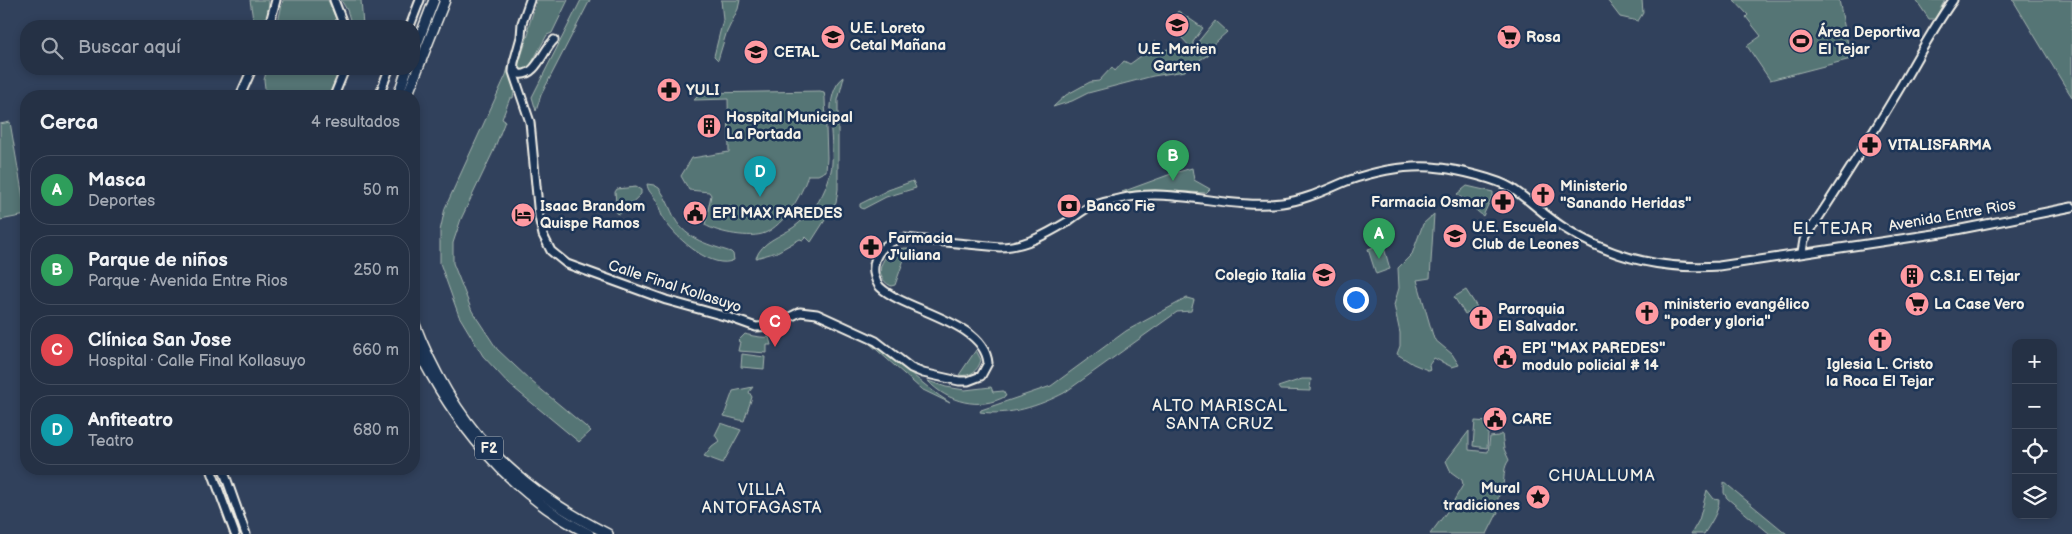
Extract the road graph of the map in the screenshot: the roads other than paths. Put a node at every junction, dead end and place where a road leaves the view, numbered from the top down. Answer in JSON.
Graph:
{"nodes":[{"id":1,"x":276,"y":0,"type":"edge"},
{"id":2,"x":334,"y":0,"type":"edge"},
{"id":3,"x":420,"y":0,"type":"edge"},
{"id":4,"x":434,"y":0,"type":"edge"},
{"id":5,"x":445,"y":0,"type":"edge"},
{"id":6,"x":530,"y":0,"type":"edge"},
{"id":7,"x":1954,"y":0,"type":"edge"},
{"id":8,"x":270,"y":20,"type":"edge"},
{"id":9,"x":342,"y":20,"type":"edge"},
{"id":10,"x":412,"y":20,"type":"edge"},
{"id":11,"x":420,"y":36,"type":"edge"},
{"id":12,"x":554,"y":40,"type":"dead end"},
{"id":13,"x":420,"y":63,"type":"edge"},
{"id":14,"x":513,"y":66,"type":"junction"},
{"id":15,"x":249,"y":75,"type":"edge"},
{"id":16,"x":342,"y":75,"type":"edge"},
{"id":17,"x":387,"y":75,"type":"edge"},
{"id":18,"x":405,"y":75,"type":"edge"},
{"id":19,"x":415,"y":75,"type":"edge"},
{"id":20,"x":243,"y":90,"type":"edge"},
{"id":21,"x":336,"y":90,"type":"edge"},
{"id":22,"x":381,"y":90,"type":"edge"},
{"id":23,"x":400,"y":90,"type":"edge"},
{"id":24,"x":409,"y":90,"type":"edge"},
{"id":25,"x":2072,"y":207,"type":"edge"},
{"id":26,"x":1089,"y":208,"type":"joint"},
{"id":27,"x":1802,"y":252,"type":"junction"},
{"id":28,"x":420,"y":335,"type":"edge"},
{"id":29,"x":420,"y":354,"type":"edge"},
{"id":30,"x":213,"y":475,"type":"edge"},
{"id":31,"x":224,"y":475,"type":"edge"},
{"id":32,"x":235,"y":534,"type":"edge"},
{"id":33,"x":246,"y":534,"type":"edge"},
{"id":34,"x":589,"y":534,"type":"edge"},
{"id":35,"x":608,"y":534,"type":"edge"}],
"edges":[{"from":1,"to":8,"type":"main road"},
{"from":2,"to":9,"type":"main road"},
{"from":3,"to":10,"type":"main road"},
{"from":4,"to":11,"type":"highway"},
{"from":5,"to":13,"type":"highway"},
{"from":6,"to":14,"type":"main road"},
{"from":7,"to":27,"type":"main road"},
{"from":12,"to":14,"type":"main road"},
{"from":14,"to":26,"type":"main road","name":"Calle Final Kollasuyo"},
{"from":15,"to":20,"type":"main road"},
{"from":16,"to":21,"type":"main road"},
{"from":17,"to":22,"type":"main road"},
{"from":18,"to":23,"type":"highway"},
{"from":19,"to":24,"type":"highway"},
{"from":25,"to":27,"type":"main road","name":"Avenida Entre Rios"},
{"from":26,"to":27,"type":"main road","name":"Avenida Entre Rios"},
{"from":28,"to":35,"type":"highway","number":"F2"},
{"from":29,"to":34,"type":"highway","number":"F2"},
{"from":30,"to":32,"type":"main road"},
{"from":31,"to":33,"type":"main road"}]}
